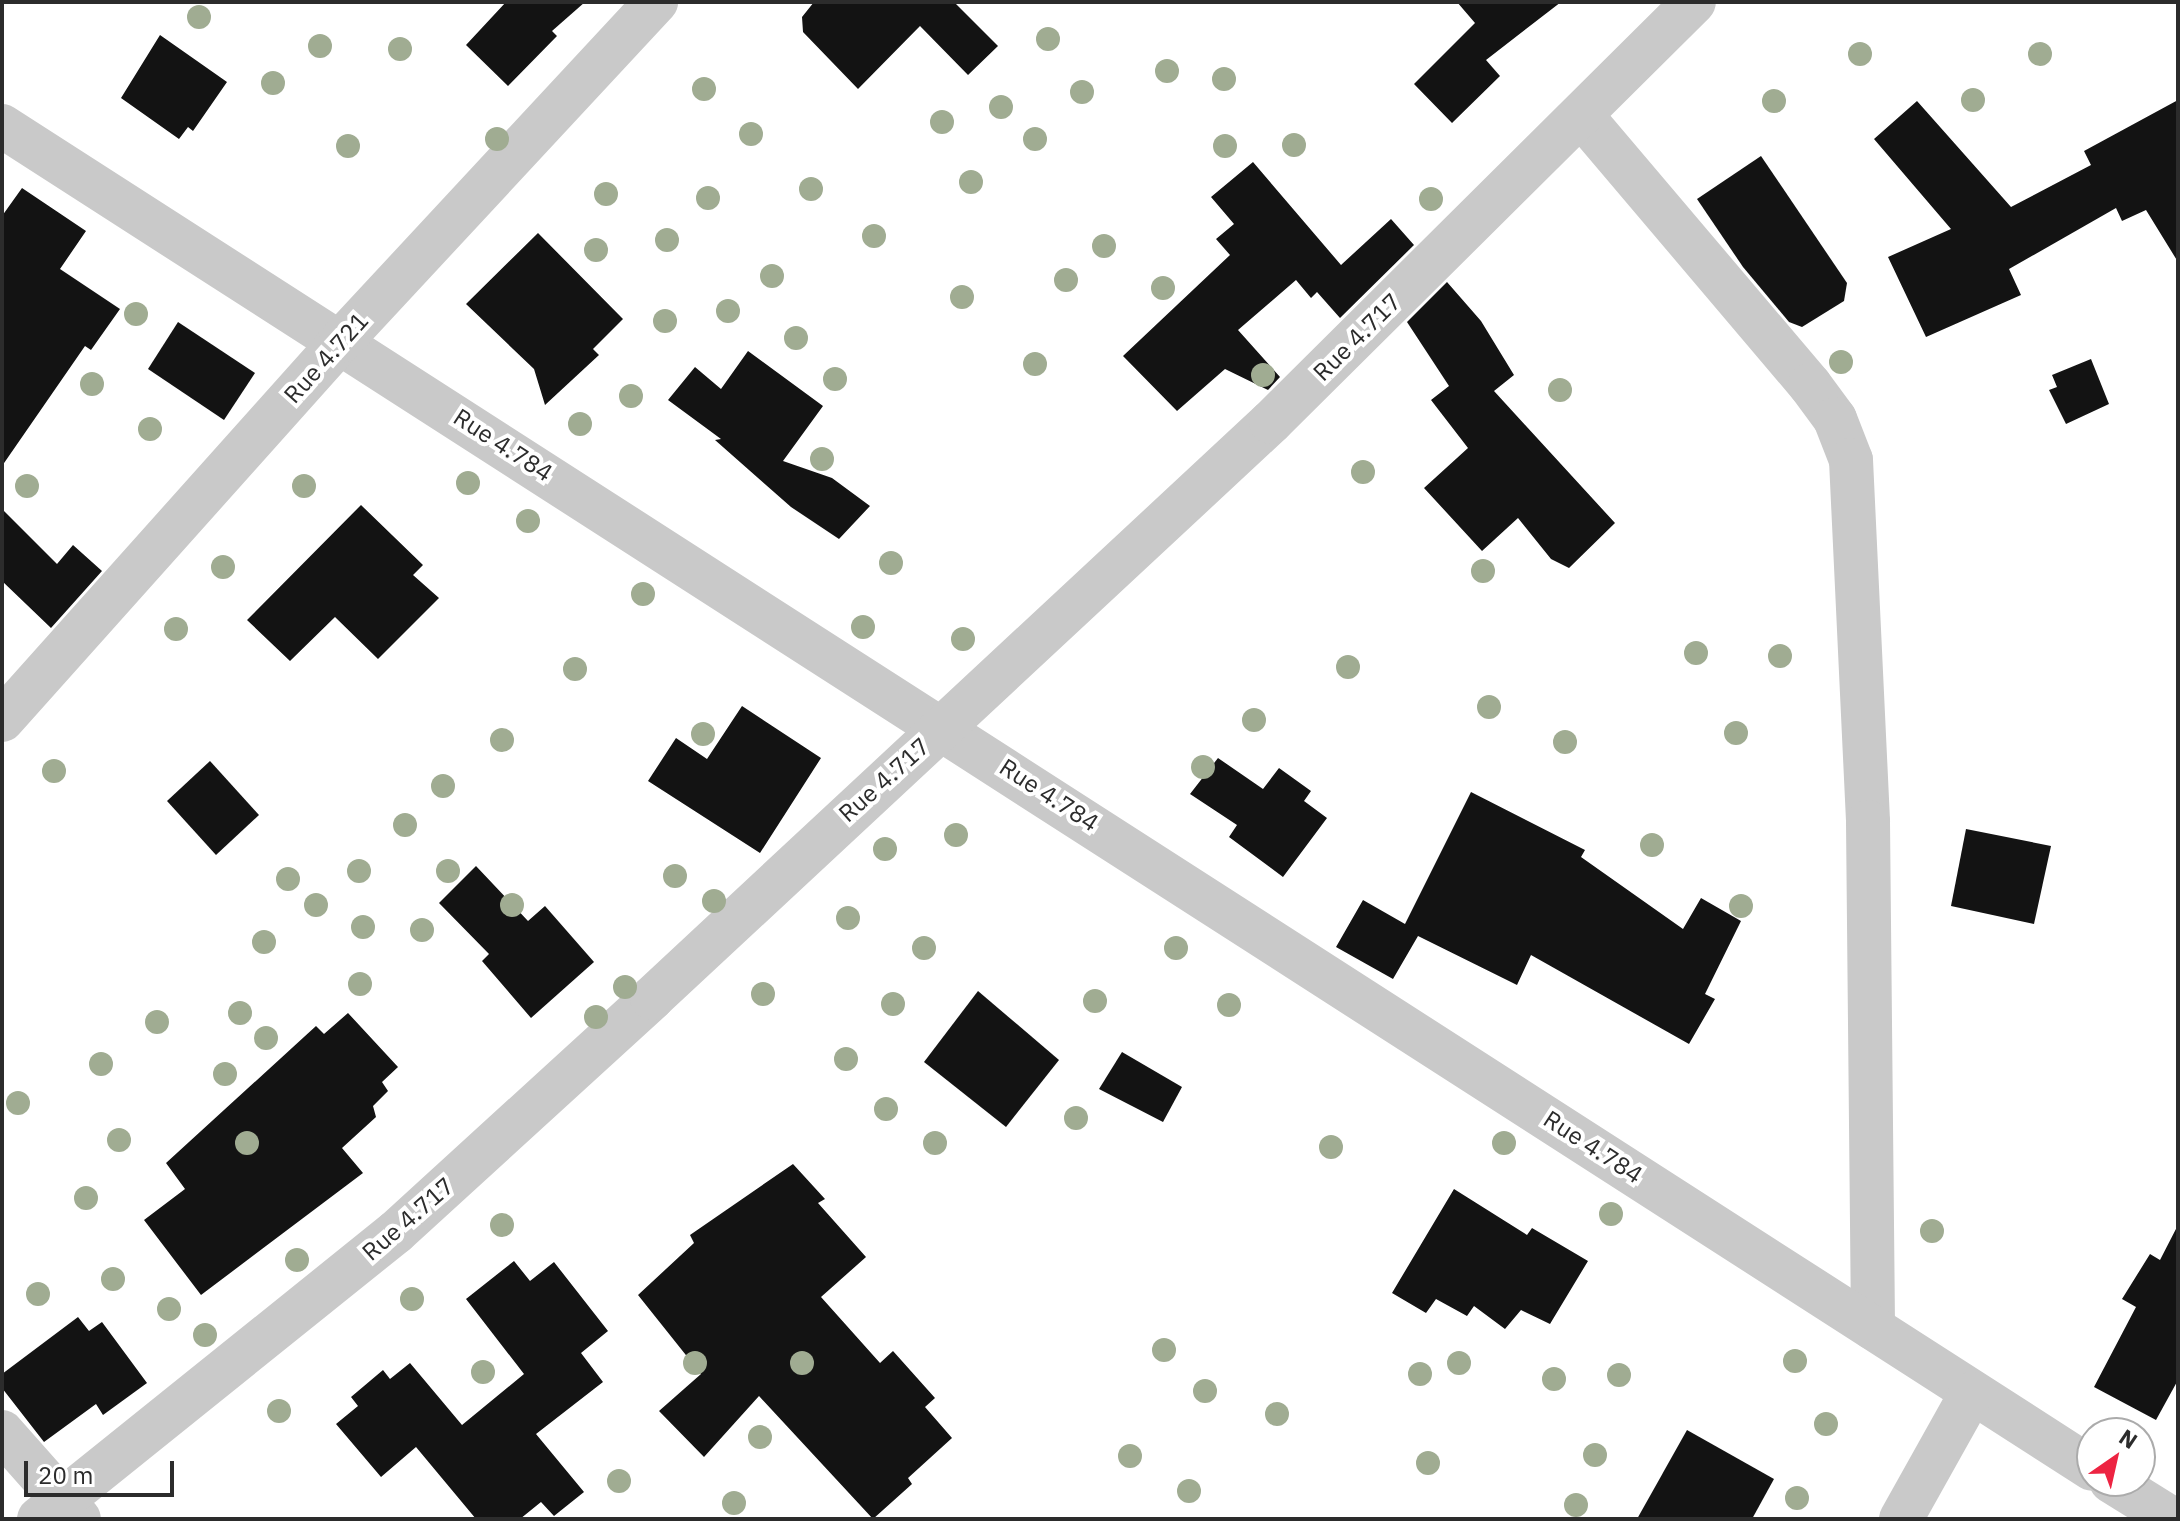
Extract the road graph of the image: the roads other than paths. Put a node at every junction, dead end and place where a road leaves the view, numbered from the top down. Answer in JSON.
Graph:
{"nodes":[{"id":1,"x":656,"y":2,"type":"edge"},
{"id":2,"x":1694,"y":2,"type":"edge"},
{"id":3,"x":1581,"y":115,"type":"junction"},
{"id":4,"x":2,"y":126,"type":"edge"},
{"id":5,"x":341,"y":341,"type":"junction"},
{"id":6,"x":2,"y":720,"type":"edge"},
{"id":7,"x":943,"y":727,"type":"junction"},
{"id":8,"x":1873,"y":1328,"type":"junction"},
{"id":9,"x":1971,"y":1394,"type":"junction"},
{"id":10,"x":2,"y":1432,"type":"edge"},
{"id":11,"x":2076,"y":1459,"type":"edge"},
{"id":12,"x":2137,"y":1497,"type":"edge"},
{"id":13,"x":61,"y":1513,"type":"edge"},
{"id":14,"x":1901,"y":1519,"type":"edge"},
{"id":15,"x":2172,"y":1519,"type":"edge"}],
"edges":[{"from":1,"to":5,"type":"street","name":"Rue 4.721"},
{"from":2,"to":3,"type":"street","name":"Rue 4.717"},
{"from":3,"to":7,"type":"street","name":"Rue 4.717"},
{"from":3,"to":8,"type":"street"},
{"from":4,"to":5,"type":"street","name":"Rue 4.784"},
{"from":5,"to":6,"type":"street","name":"Rue 4.721"},
{"from":5,"to":7,"type":"street","name":"Rue 4.784"},
{"from":7,"to":8,"type":"street","name":"Rue 4.784"},
{"from":7,"to":13,"type":"street","name":"Rue 4.717"},
{"from":8,"to":9,"type":"street","name":"Rue 4.784"},
{"from":9,"to":11,"type":"street","name":"Rue 4.784"},
{"from":9,"to":14,"type":"street"},
{"from":10,"to":13,"type":"street"},
{"from":12,"to":15,"type":"street"}]}
